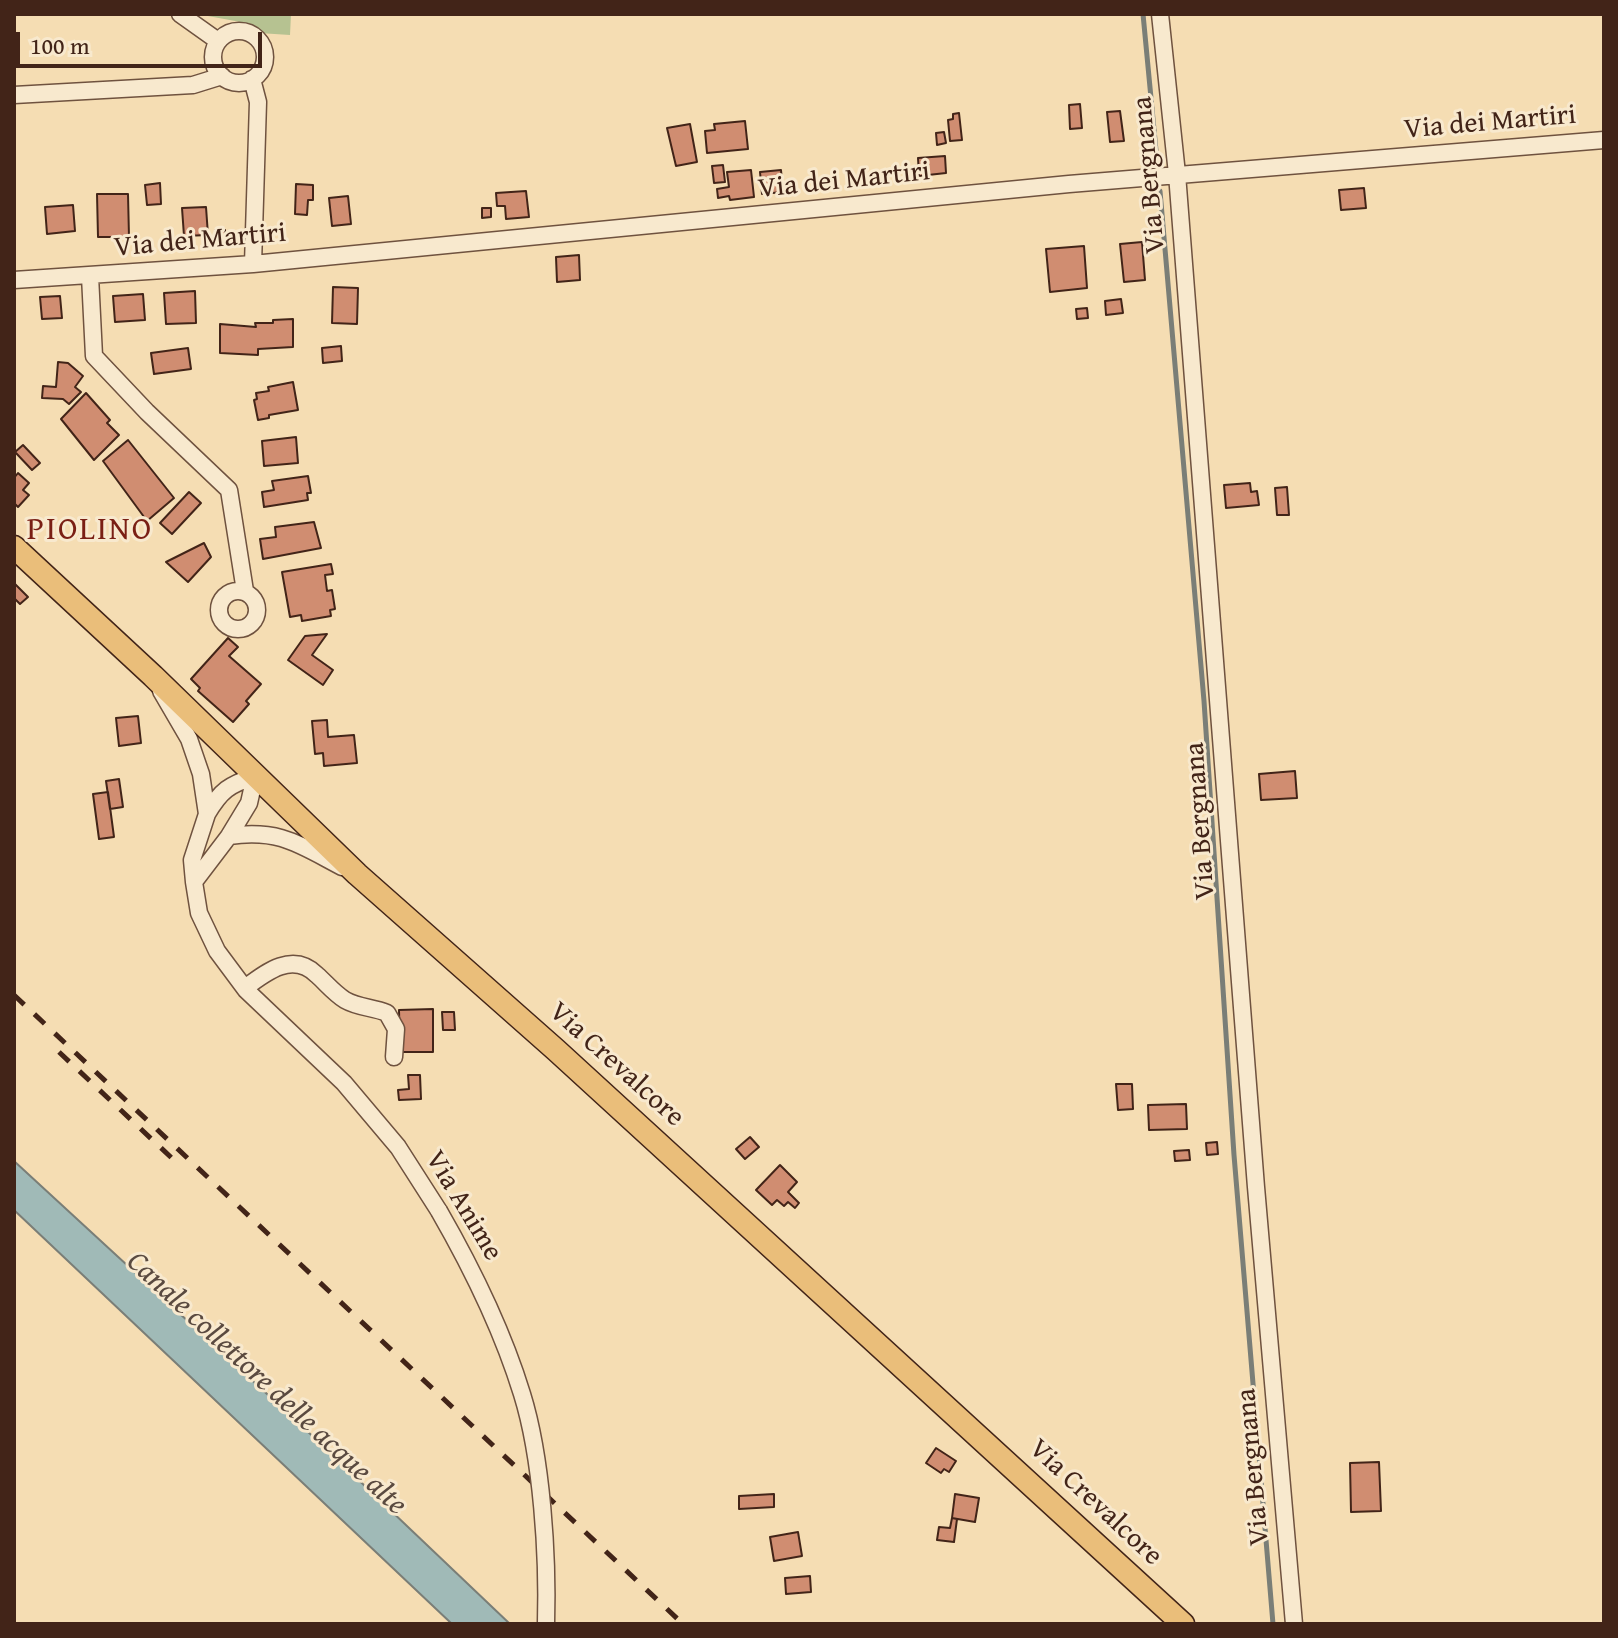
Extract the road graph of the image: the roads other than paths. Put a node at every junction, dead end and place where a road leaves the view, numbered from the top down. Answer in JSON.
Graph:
{"nodes":[{"id":1,"x":180,"y":14,"type":"edge"},
{"id":2,"x":1160,"y":14,"type":"edge"},
{"id":3,"x":218,"y":41,"type":"junction"},
{"id":4,"x":222,"y":76,"type":"junction"},
{"id":5,"x":252,"y":79,"type":"junction"},
{"id":6,"x":14,"y":95,"type":"edge"},
{"id":7,"x":1604,"y":140,"type":"edge"},
{"id":8,"x":1177,"y":174,"type":"junction"},
{"id":9,"x":253,"y":264,"type":"junction"},
{"id":10,"x":90,"y":276,"type":"junction"},
{"id":11,"x":14,"y":280,"type":"edge"},
{"id":12,"x":14,"y":547,"type":"edge"},
{"id":13,"x":245,"y":591,"type":"dead end"},
{"id":14,"x":153,"y":676,"type":"junction"},
{"id":15,"x":255,"y":776,"type":"junction"},
{"id":16,"x":207,"y":814,"type":"junction"},
{"id":17,"x":229,"y":836,"type":"junction"},
{"id":18,"x":357,"y":874,"type":"junction"},
{"id":19,"x":194,"y":882,"type":"junction"},
{"id":20,"x":245,"y":988,"type":"junction"},
{"id":21,"x":394,"y":1057,"type":"dead end"},
{"id":22,"x":546,"y":1624,"type":"edge"},
{"id":23,"x":1183,"y":1624,"type":"edge"},
{"id":24,"x":1294,"y":1624,"type":"edge"}],
"edges":[{"from":1,"to":3,"type":"street"},
{"from":2,"to":8,"type":"street","name":"Via Bergnana"},
{"from":3,"to":4,"type":"street"},
{"from":3,"to":5,"type":"street"},
{"from":4,"to":5,"type":"street"},
{"from":4,"to":6,"type":"street"},
{"from":5,"to":9,"type":"street"},
{"from":7,"to":8,"type":"street","name":"Via dei Martiri"},
{"from":8,"to":9,"type":"street","name":"Via dei Martiri"},
{"from":8,"to":24,"type":"street","name":"Via Bergnana"},
{"from":9,"to":10,"type":"street","name":"Via dei Martiri"},
{"from":10,"to":11,"type":"street","name":"Via dei Martiri"},
{"from":10,"to":13,"type":"street","name":"Via dei Martiri"},
{"from":12,"to":14,"type":"main road","name":"Via Crevalcore"},
{"from":14,"to":15,"type":"main road","name":"Via Crevalcore"},
{"from":14,"to":16,"type":"street"},
{"from":15,"to":16,"type":"street"},
{"from":15,"to":17,"type":"street"},
{"from":15,"to":18,"type":"main road","name":"Via Crevalcore"},
{"from":16,"to":19,"type":"street","name":"Via Anime"},
{"from":17,"to":18,"type":"street"},
{"from":17,"to":19,"type":"street"},
{"from":18,"to":23,"type":"main road","name":"Via Crevalcore"},
{"from":19,"to":20,"type":"street","name":"Via Anime"},
{"from":20,"to":21,"type":"street"},
{"from":20,"to":22,"type":"street","name":"Via Anime","bridge":true}]}
